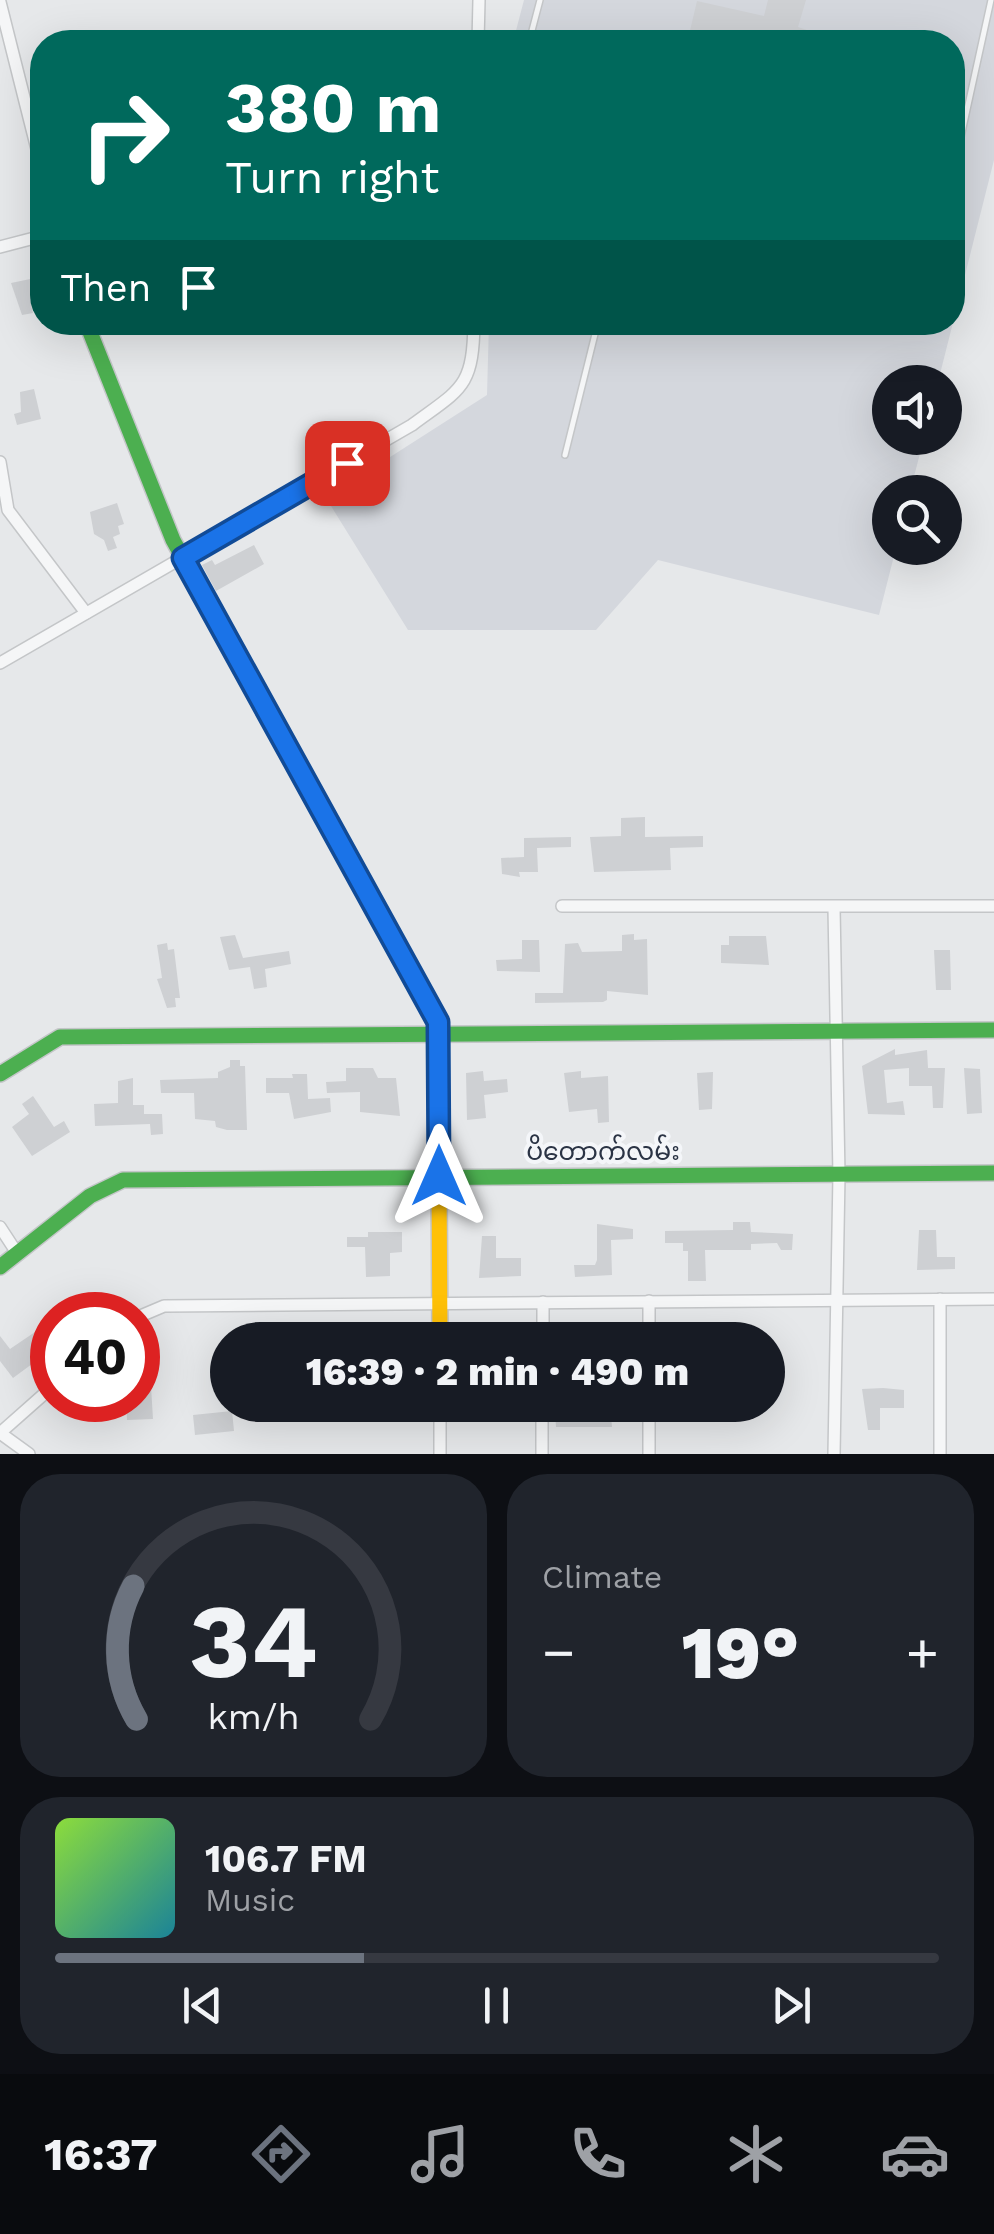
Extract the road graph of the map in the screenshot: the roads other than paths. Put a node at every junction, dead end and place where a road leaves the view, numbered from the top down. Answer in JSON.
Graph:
{"nodes":[{"id":1,"x":479,"y":0,"type":"edge"},
{"id":2,"x":540,"y":0,"type":"edge"},
{"id":3,"x":991,"y":0,"type":"edge"},
{"id":4,"x":0,"y":2,"type":"edge"},
{"id":5,"x":478,"y":30,"type":"edge"},
{"id":6,"x":532,"y":30,"type":"edge"},
{"id":7,"x":965,"y":119,"type":"edge"},
{"id":8,"x":30,"y":121,"type":"edge"},
{"id":9,"x":30,"y":239,"type":"edge"},
{"id":10,"x":0,"y":248,"type":"edge"},
{"id":11,"x":91,"y":335,"type":"edge"},
{"id":12,"x":474,"y":335,"type":"edge"},
{"id":13,"x":595,"y":335,"type":"edge"},
{"id":14,"x":565,"y":455,"type":"dead end"},
{"id":15,"x":0,"y":462,"type":"edge"},
{"id":16,"x":4,"y":512,"type":"edge"},
{"id":17,"x":183,"y":558,"type":"junction"},
{"id":18,"x":86,"y":613,"type":"junction"},
{"id":19,"x":0,"y":663,"type":"edge"},
{"id":20,"x":562,"y":906,"type":"dead end"},
{"id":21,"x":994,"y":906,"type":"edge"},
{"id":22,"x":834,"y":908,"type":"junction"},
{"id":23,"x":994,"y":1030,"type":"edge"},
{"id":24,"x":837,"y":1031,"type":"junction"},
{"id":25,"x":438,"y":1035,"type":"junction"},
{"id":26,"x":0,"y":1074,"type":"edge"},
{"id":27,"x":994,"y":1173,"type":"edge"},
{"id":28,"x":839,"y":1175,"type":"junction"},
{"id":29,"x":439,"y":1176,"type":"junction"},
{"id":30,"x":0,"y":1227,"type":"edge"},
{"id":31,"x":17,"y":1253,"type":"junction"},
{"id":32,"x":0,"y":1267,"type":"edge"},
{"id":33,"x":940,"y":1299,"type":"junction"},
{"id":34,"x":994,"y":1299,"type":"edge"},
{"id":35,"x":838,"y":1300,"type":"junction"},
{"id":36,"x":649,"y":1301,"type":"junction"},
{"id":37,"x":440,"y":1302,"type":"junction"},
{"id":38,"x":543,"y":1302,"type":"junction"},
{"id":39,"x":160,"y":1308,"type":"edge"},
{"id":40,"x":440,"y":1322,"type":"edge"},
{"id":41,"x":542,"y":1322,"type":"edge"},
{"id":42,"x":649,"y":1322,"type":"edge"},
{"id":43,"x":30,"y":1406,"type":"edge"},
{"id":44,"x":440,"y":1422,"type":"edge"},
{"id":45,"x":542,"y":1422,"type":"edge"},
{"id":46,"x":649,"y":1422,"type":"edge"},
{"id":47,"x":0,"y":1433,"type":"edge"},
{"id":48,"x":29,"y":1454,"type":"edge"},
{"id":49,"x":440,"y":1454,"type":"edge"},
{"id":50,"x":542,"y":1454,"type":"edge"},
{"id":51,"x":649,"y":1454,"type":"edge"},
{"id":52,"x":834,"y":1454,"type":"edge"},
{"id":53,"x":940,"y":1454,"type":"edge"}],
"edges":[{"from":1,"to":5,"type":"street"},
{"from":2,"to":6,"type":"lane"},
{"from":3,"to":7,"type":"lane"},
{"from":4,"to":8,"type":"street"},
{"from":9,"to":10,"type":"street"},
{"from":11,"to":17,"type":"street"},
{"from":12,"to":17,"type":"street"},
{"from":13,"to":14,"type":"lane"},
{"from":15,"to":16,"type":"street"},
{"from":16,"to":18,"type":"street"},
{"from":17,"to":18,"type":"street"},
{"from":17,"to":25,"type":"street"},
{"from":18,"to":19,"type":"street"},
{"from":20,"to":22,"type":"street"},
{"from":21,"to":22,"type":"street"},
{"from":22,"to":24,"type":"street"},
{"from":23,"to":24,"type":"street"},
{"from":24,"to":25,"type":"street"},
{"from":24,"to":28,"type":"street"},
{"from":25,"to":26,"type":"street"},
{"from":25,"to":29,"type":"street"},
{"from":27,"to":28,"type":"street","name":"ပိတောက်လမ်း"},
{"from":28,"to":29,"type":"street","name":"ပိတောက်လမ်း"},
{"from":28,"to":35,"type":"street"},
{"from":29,"to":31,"type":"street","name":"ပိတောက်လမ်း"},
{"from":29,"to":37,"type":"street"},
{"from":30,"to":31,"type":"street"},
{"from":31,"to":32,"type":"street","name":"ပိတောက်လမ်း"},
{"from":33,"to":34,"type":"street"},
{"from":33,"to":35,"type":"street"},
{"from":33,"to":53,"type":"street"},
{"from":35,"to":36,"type":"street"},
{"from":35,"to":52,"type":"street"},
{"from":36,"to":38,"type":"street"},
{"from":36,"to":42,"type":"street"},
{"from":37,"to":38,"type":"street"},
{"from":37,"to":39,"type":"street"},
{"from":37,"to":40,"type":"street"},
{"from":38,"to":41,"type":"street"},
{"from":43,"to":47,"type":"street"},
{"from":44,"to":49,"type":"street"},
{"from":45,"to":50,"type":"street"},
{"from":46,"to":51,"type":"street"},
{"from":47,"to":48,"type":"street"}]}
